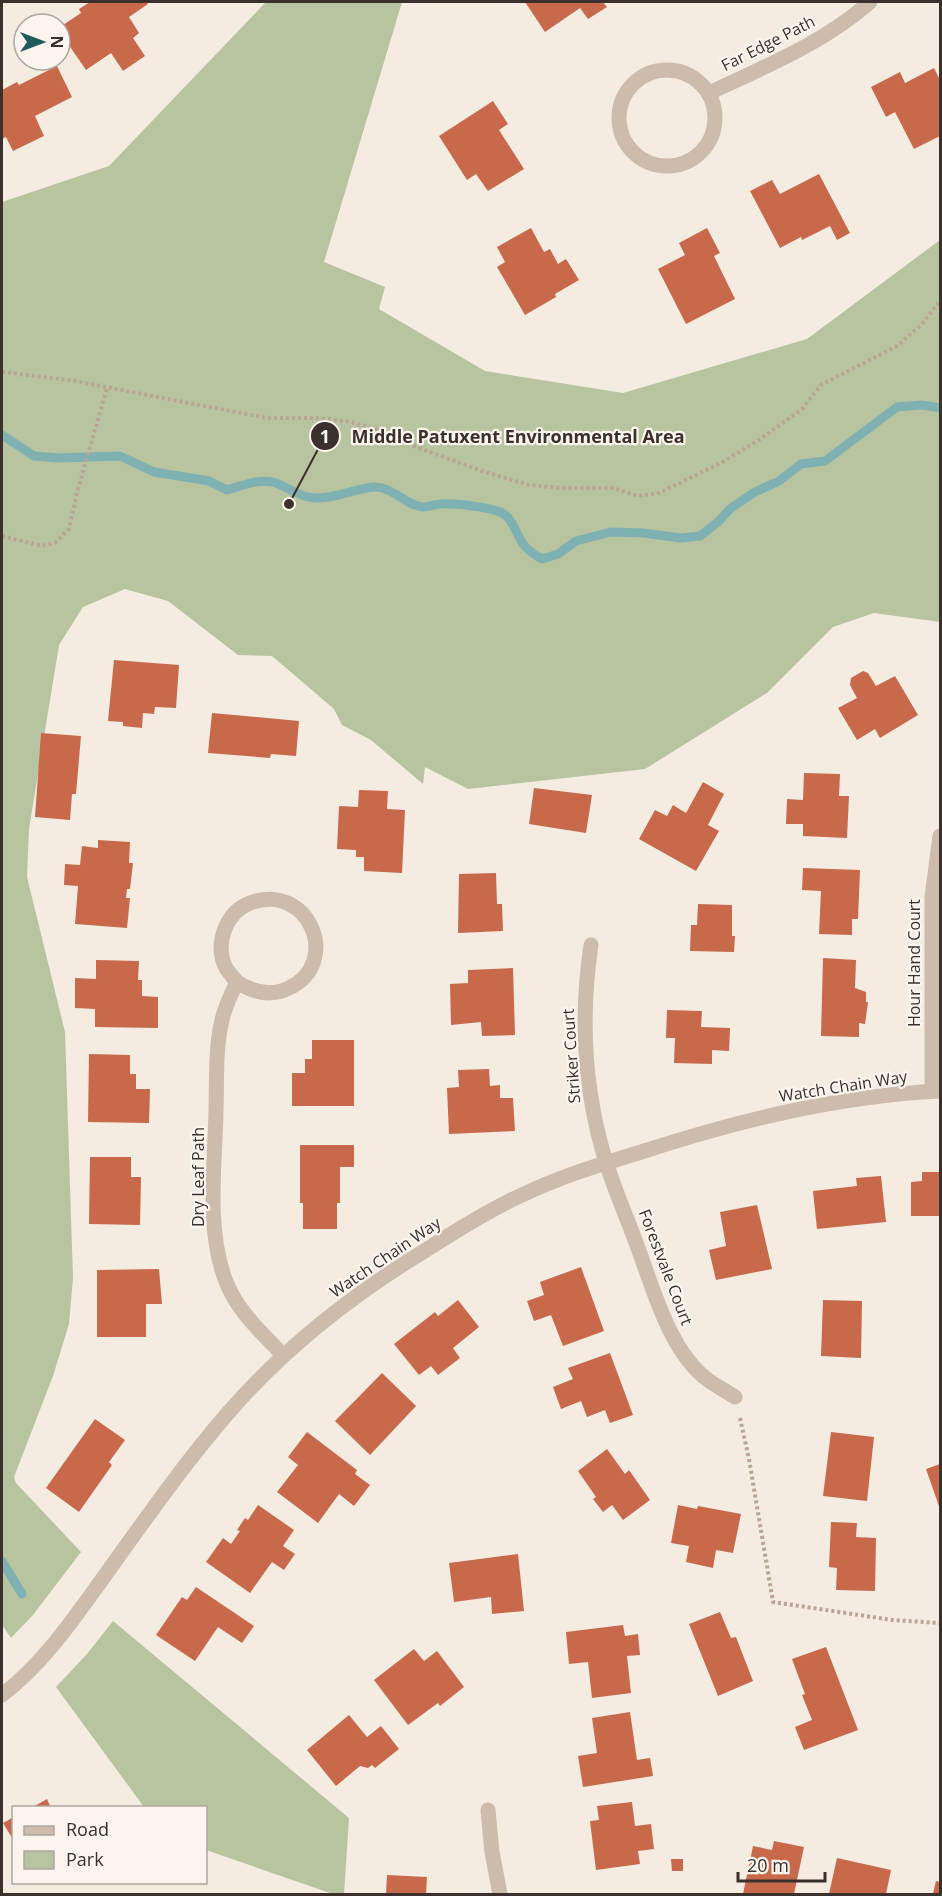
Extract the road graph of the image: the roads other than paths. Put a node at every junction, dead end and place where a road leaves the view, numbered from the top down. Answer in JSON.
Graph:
{"nodes":[{"id":1,"x":870,"y":2,"type":"edge"},
{"id":2,"x":709,"y":93,"type":"junction"},
{"id":3,"x":940,"y":837,"type":"edge"},
{"id":4,"x":591,"y":945,"type":"dead end"},
{"id":5,"x":237,"y":982,"type":"junction"},
{"id":6,"x":937,"y":1091,"type":"edge"},
{"id":7,"x":606,"y":1163,"type":"junction"},
{"id":8,"x":283,"y":1355,"type":"junction"},
{"id":9,"x":735,"y":1397,"type":"road end"},
{"id":10,"x":2,"y":1695,"type":"edge"},
{"id":11,"x":488,"y":1810,"type":"dead end"},
{"id":12,"x":500,"y":1894,"type":"edge"}],
"edges":[{"from":1,"to":2,"type":"street","name":"Far Edge Path"},
{"from":2,"to":2,"type":"street"},
{"from":3,"to":6,"type":"street","name":"Hour Hand Court"},
{"from":4,"to":7,"type":"street","name":"Striker Court"},
{"from":5,"to":5,"type":"street"},
{"from":5,"to":8,"type":"street","name":"Dry Leaf Path"},
{"from":6,"to":7,"type":"street","name":"Watch Chain Way"},
{"from":7,"to":8,"type":"street","name":"Watch Chain Way"},
{"from":7,"to":9,"type":"street","name":"Forestvale Court"},
{"from":8,"to":10,"type":"street","name":"Watch Chain Way"},
{"from":11,"to":12,"type":"street"}]}
